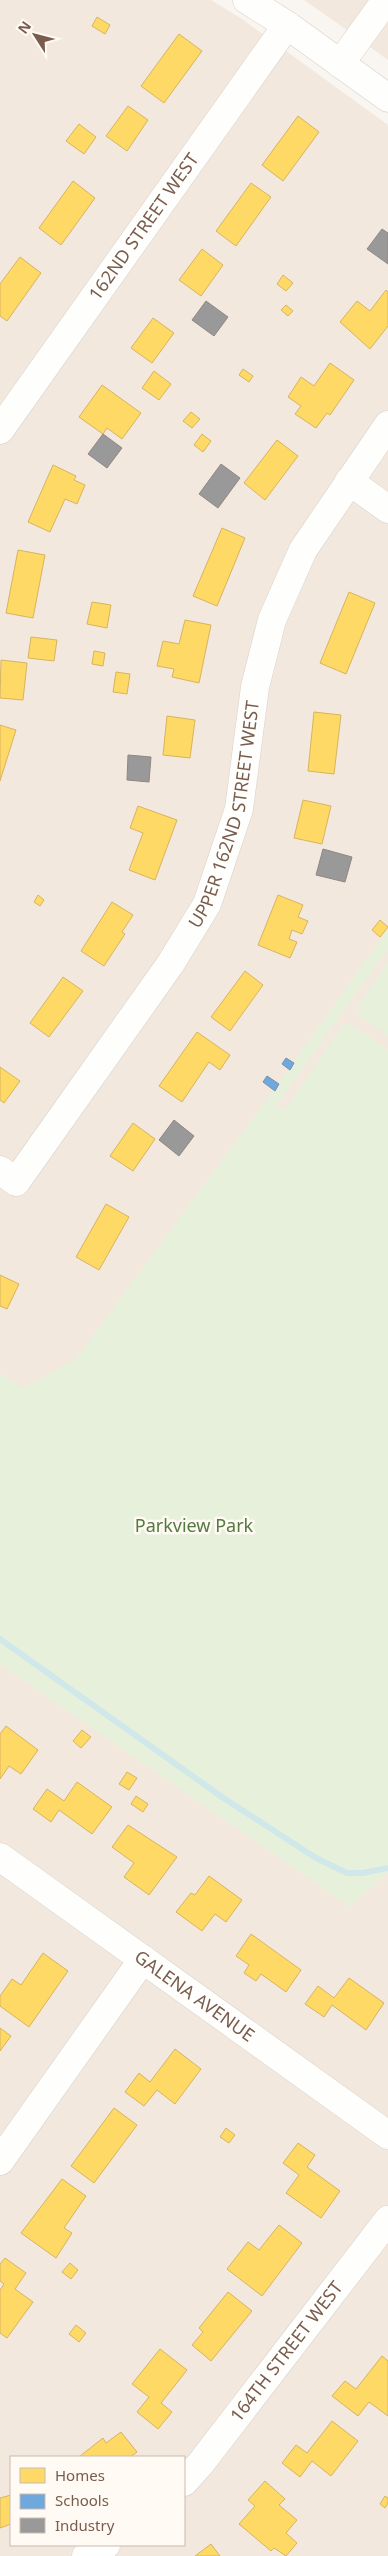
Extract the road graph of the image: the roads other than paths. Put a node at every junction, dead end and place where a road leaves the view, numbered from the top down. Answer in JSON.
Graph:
{"nodes":[{"id":1,"x":247,"y":0,"type":"edge"},
{"id":2,"x":386,"y":0,"type":"edge"},
{"id":3,"x":287,"y":24,"type":"junction"},
{"id":4,"x":340,"y":64,"type":"junction"},
{"id":5,"x":388,"y":98,"type":"edge"},
{"id":6,"x":388,"y":426,"type":"edge"},
{"id":7,"x":0,"y":430,"type":"edge"},
{"id":8,"x":349,"y":481,"type":"junction"},
{"id":9,"x":388,"y":509,"type":"edge"},
{"id":10,"x":8,"y":1176,"type":"edge"},
{"id":11,"x":0,"y":1856,"type":"edge"},
{"id":12,"x":143,"y":1959,"type":"junction"},
{"id":13,"x":388,"y":2135,"type":"edge"},
{"id":14,"x":0,"y":2161,"type":"edge"},
{"id":15,"x":388,"y":2220,"type":"edge"},
{"id":16,"x":185,"y":2481,"type":"edge"},
{"id":17,"x":104,"y":2546,"type":"edge"},
{"id":18,"x":86,"y":2556,"type":"edge"}],
"edges":[{"from":1,"to":3,"type":"street"},
{"from":2,"to":4,"type":"street"},
{"from":3,"to":4,"type":"street"},
{"from":3,"to":7,"type":"street","name":"162ND STREET WEST"},
{"from":4,"to":5,"type":"street"},
{"from":6,"to":8,"type":"street","name":"UPPER 162ND STREET WEST"},
{"from":8,"to":9,"type":"street"},
{"from":8,"to":10,"type":"street","name":"UPPER 162ND STREET WEST"},
{"from":11,"to":12,"type":"street","name":"GALENA AVENUE"},
{"from":12,"to":13,"type":"street","name":"GALENA AVENUE"},
{"from":12,"to":14,"type":"street"},
{"from":15,"to":16,"type":"street","name":"164TH STREET WEST"},
{"from":17,"to":18,"type":"street"}]}
